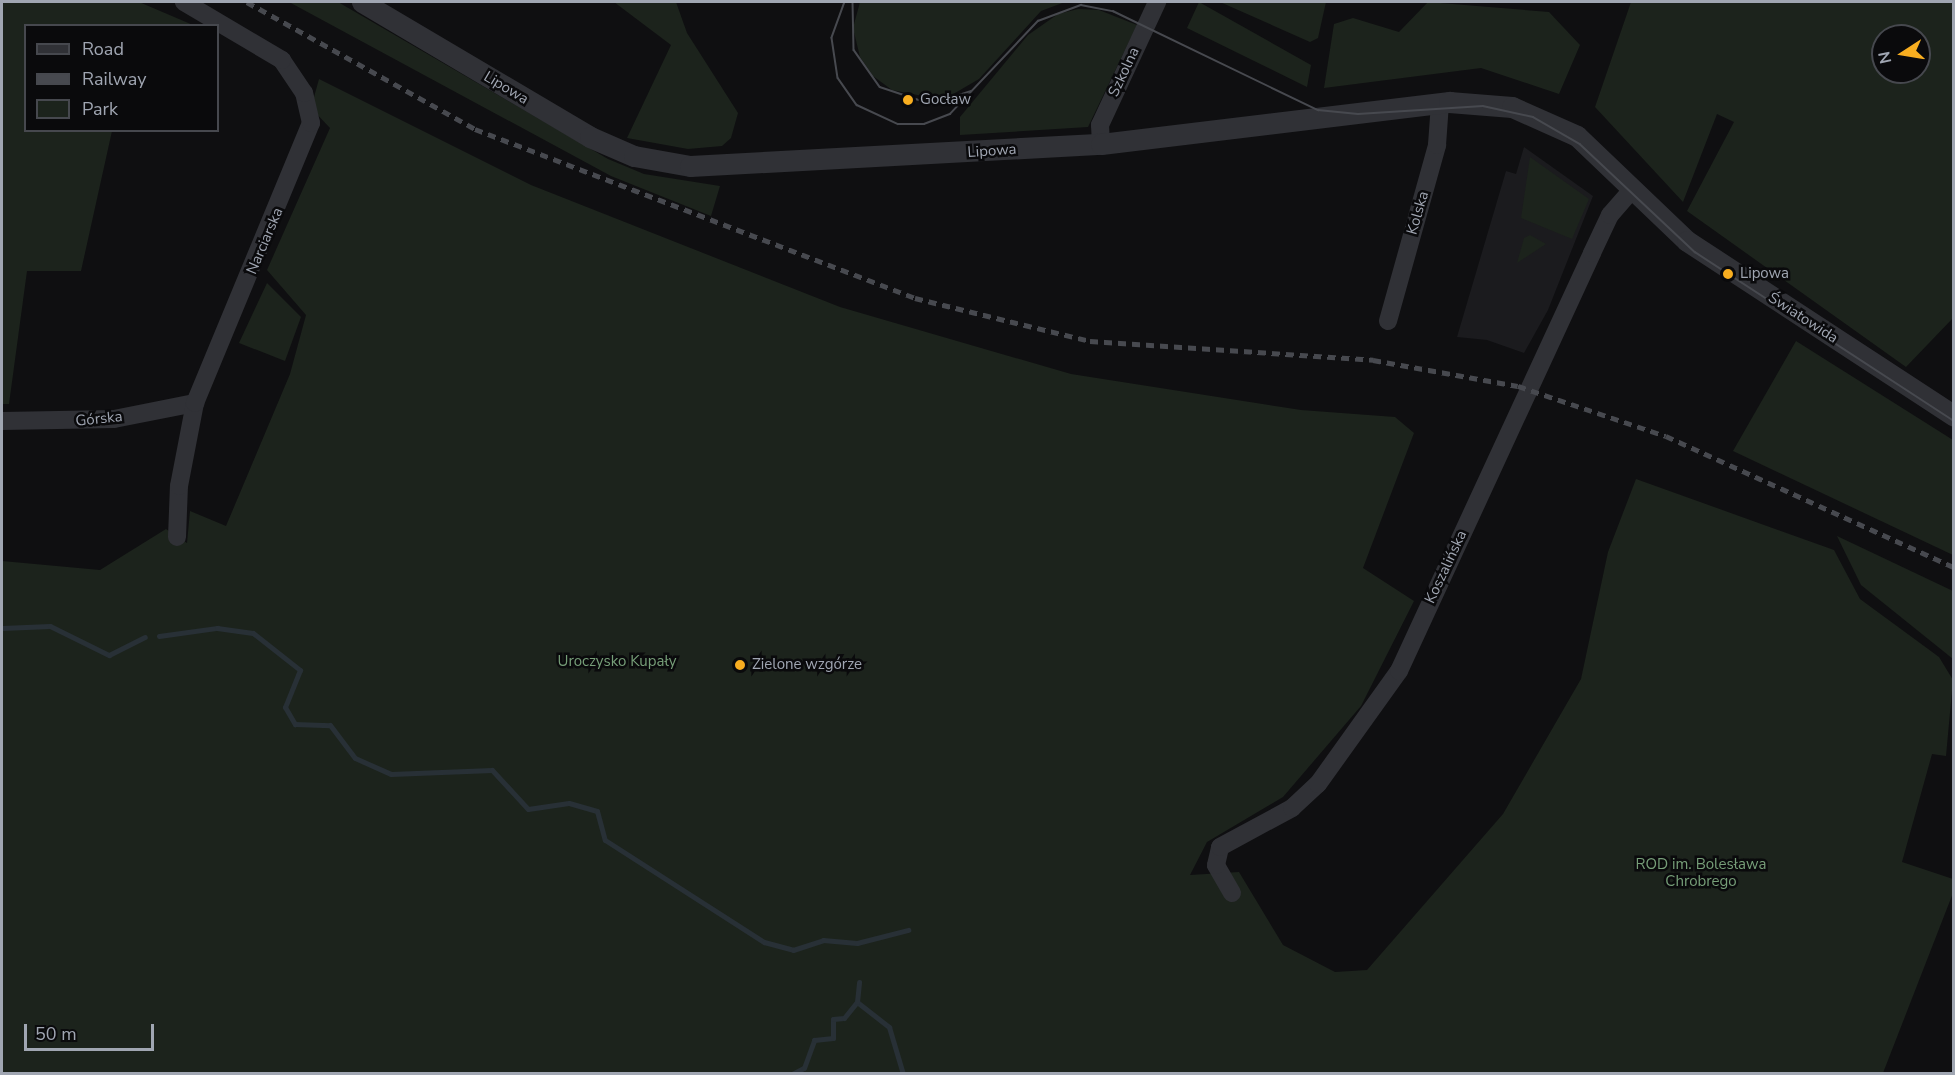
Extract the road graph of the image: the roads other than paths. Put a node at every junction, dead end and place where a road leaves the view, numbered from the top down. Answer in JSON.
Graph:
{"nodes":[{"id":1,"x":184,"y":2,"type":"edge"},
{"id":2,"x":362,"y":2,"type":"edge"},
{"id":3,"x":1156,"y":2,"type":"edge"},
{"id":4,"x":1440,"y":103,"type":"junction"},
{"id":5,"x":1101,"y":144,"type":"junction"},
{"id":6,"x":1632,"y":190,"type":"junction"},
{"id":7,"x":1388,"y":321,"type":"dead end"},
{"id":8,"x":195,"y":403,"type":"junction"},
{"id":9,"x":1953,"y":416,"type":"edge"},
{"id":10,"x":2,"y":421,"type":"edge"},
{"id":11,"x":177,"y":537,"type":"dead end"},
{"id":12,"x":1232,"y":893,"type":"dead end"}],
"edges":[{"from":1,"to":8,"type":"street","name":"Narciarska"},
{"from":2,"to":5,"type":"street","name":"Lipowa"},
{"from":3,"to":5,"type":"street","name":"Szkolna"},
{"from":4,"to":5,"type":"street","name":"Lipowa"},
{"from":4,"to":6,"type":"street","name":"Lipowa"},
{"from":4,"to":7,"type":"street","name":"Kolska"},
{"from":6,"to":9,"type":"street","name":"Światowida"},
{"from":6,"to":12,"type":"street","name":"Koszalińska"},
{"from":8,"to":10,"type":"street","name":"Górska"},
{"from":8,"to":11,"type":"street","name":"Narciarska"}]}
